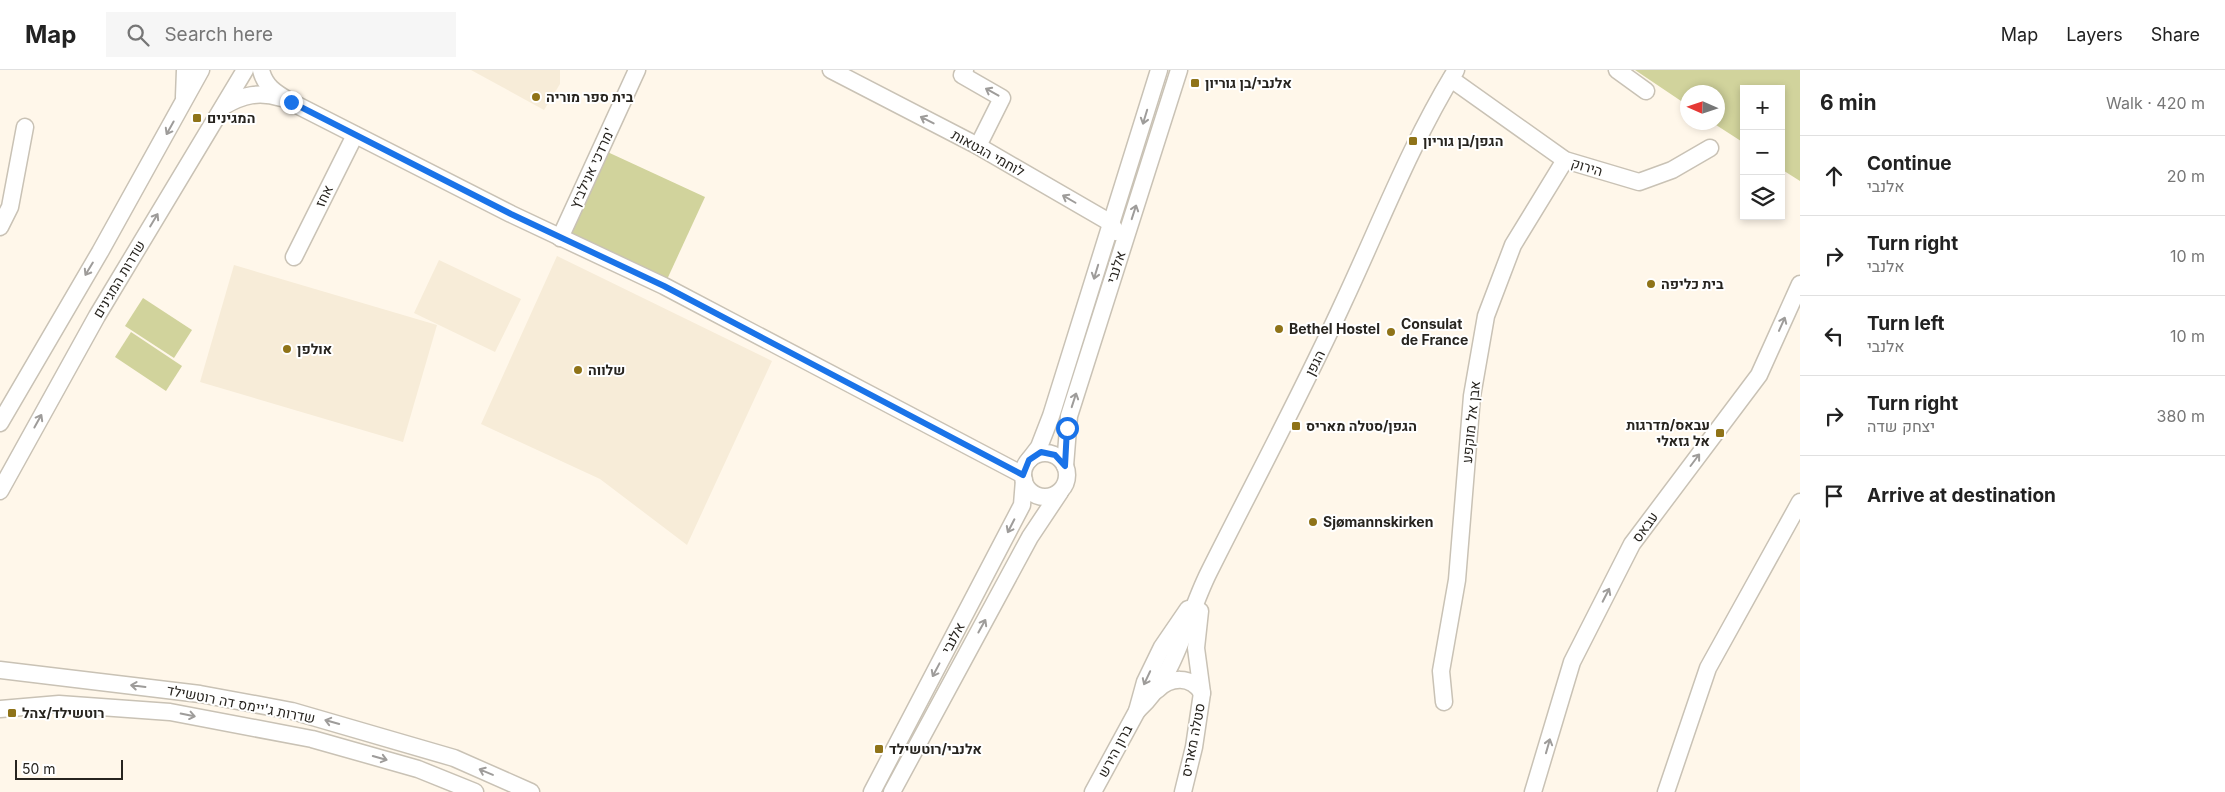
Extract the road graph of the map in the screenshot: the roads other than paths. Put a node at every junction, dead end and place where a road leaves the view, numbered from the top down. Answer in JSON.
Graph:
{"nodes":[{"id":1,"x":185,"y":70,"type":"edge"},
{"id":2,"x":202,"y":70,"type":"edge"},
{"id":3,"x":245,"y":70,"type":"edge"},
{"id":4,"x":261,"y":70,"type":"edge"},
{"id":5,"x":637,"y":70,"type":"edge"},
{"id":6,"x":831,"y":70,"type":"edge"},
{"id":7,"x":965,"y":70,"type":"edge"},
{"id":8,"x":1159,"y":70,"type":"edge"},
{"id":9,"x":1179,"y":70,"type":"edge"},
{"id":10,"x":1617,"y":70,"type":"edge"},
{"id":11,"x":1454,"y":75,"type":"edge"},
{"id":12,"x":1646,"y":91,"type":"dead end"},
{"id":13,"x":291,"y":102,"type":"junction"},
{"id":14,"x":182,"y":107,"type":"junction"},
{"id":15,"x":222,"y":108,"type":"junction"},
{"id":16,"x":25,"y":127,"type":"dead end"},
{"id":17,"x":355,"y":135,"type":"junction"},
{"id":18,"x":978,"y":146,"type":"junction"},
{"id":19,"x":1710,"y":148,"type":"dead end"},
{"id":20,"x":1565,"y":160,"type":"junction"},
{"id":21,"x":1111,"y":223,"type":"junction"},
{"id":22,"x":0,"y":227,"type":"edge"},
{"id":23,"x":560,"y":238,"type":"junction"},
{"id":24,"x":1120,"y":256,"type":"junction"},
{"id":25,"x":294,"y":257,"type":"dead end"},
{"id":26,"x":1800,"y":284,"type":"edge"},
{"id":27,"x":0,"y":423,"type":"edge"},
{"id":28,"x":1065,"y":466,"type":"junction"},
{"id":29,"x":1025,"y":471,"type":"junction"},
{"id":30,"x":0,"y":492,"type":"edge"},
{"id":31,"x":1060,"y":492,"type":"junction"},
{"id":32,"x":1800,"y":502,"type":"edge"},
{"id":33,"x":1207,"y":577,"type":"junction"},
{"id":34,"x":1168,"y":652,"type":"junction"},
{"id":35,"x":0,"y":670,"type":"edge"},
{"id":36,"x":1201,"y":686,"type":"junction"},
{"id":37,"x":1157,"y":690,"type":"junction"},
{"id":38,"x":1444,"y":702,"type":"dead end"},
{"id":39,"x":0,"y":709,"type":"edge"},
{"id":40,"x":1136,"y":711,"type":"junction"},
{"id":41,"x":474,"y":792,"type":"edge"},
{"id":42,"x":531,"y":792,"type":"edge"},
{"id":43,"x":872,"y":792,"type":"edge"},
{"id":44,"x":892,"y":792,"type":"edge"},
{"id":45,"x":1093,"y":792,"type":"edge"},
{"id":46,"x":1183,"y":792,"type":"edge"},
{"id":47,"x":1532,"y":792,"type":"edge"},
{"id":48,"x":1666,"y":792,"type":"edge"}],
"edges":[{"from":1,"to":14,"type":"street"},
{"from":2,"to":14,"type":"street"},
{"from":3,"to":15,"type":"street","name":"שדרות המגינים"},
{"from":4,"to":13,"type":"street"},
{"from":5,"to":23,"type":"street","name":"מרדכי אנילביץ'"},
{"from":18,"to":6,"type":"street","name":"לוחמי הגטאות","one_way":true},
{"from":18,"to":7,"type":"street","one_way":true},
{"from":8,"to":21,"type":"street","name":"אלנבי","one_way":true},
{"from":24,"to":9,"type":"street","name":"אלנבי","one_way":true},
{"from":10,"to":12,"type":"street"},
{"from":11,"to":20,"type":"street","name":"הירוק"},
{"from":11,"to":33,"type":"street","name":"הגפן"},
{"from":13,"to":15,"type":"street"},
{"from":13,"to":17,"type":"street"},
{"from":14,"to":27,"type":"street","one_way":true},
{"from":30,"to":15,"type":"street","name":"שדרות המגינים","one_way":true},
{"from":16,"to":22,"type":"street"},
{"from":17,"to":23,"type":"street"},
{"from":17,"to":25,"type":"street","name":"אחז"},
{"from":21,"to":18,"type":"street","name":"לוחמי הגטאות","one_way":true},
{"from":19,"to":20,"type":"street","name":"הירוק"},
{"from":20,"to":38,"type":"street","name":"אבן אל מוקפע"},
{"from":21,"to":24,"type":"street"},
{"from":21,"to":29,"type":"street","name":"אלנבי","one_way":true},
{"from":23,"to":29,"type":"street"},
{"from":28,"to":24,"type":"street","name":"אלנבי","one_way":true},
{"from":47,"to":26,"type":"street","name":"עבאס","one_way":true},
{"from":28,"to":29,"type":"street"},
{"from":28,"to":31,"type":"street","name":"אלנבי"},
{"from":29,"to":31,"type":"street"},
{"from":29,"to":43,"type":"street","name":"אלנבי","one_way":true},
{"from":44,"to":31,"type":"street","name":"אלנבי","one_way":true},
{"from":32,"to":48,"type":"street"},
{"from":33,"to":34,"type":"street","name":"הגפן"},
{"from":33,"to":36,"type":"street","name":"סטלה מאריס"},
{"from":34,"to":36,"type":"street"},
{"from":34,"to":37,"type":"street","name":"ברון הירש"},
{"from":34,"to":40,"type":"street","name":"ברון הירש","one_way":true},
{"from":42,"to":35,"type":"street","name":"שדרות ג'יימס דה רוטשילד","one_way":true},
{"from":36,"to":37,"type":"street"},
{"from":36,"to":46,"type":"street","name":"סטלה מאריס"},
{"from":37,"to":40,"type":"street","name":"ברון הירש"},
{"from":39,"to":41,"type":"street","name":"שדרות ג'יימס דה רוטשילד","one_way":true},
{"from":40,"to":45,"type":"street","name":"ברון הירש"}]}
